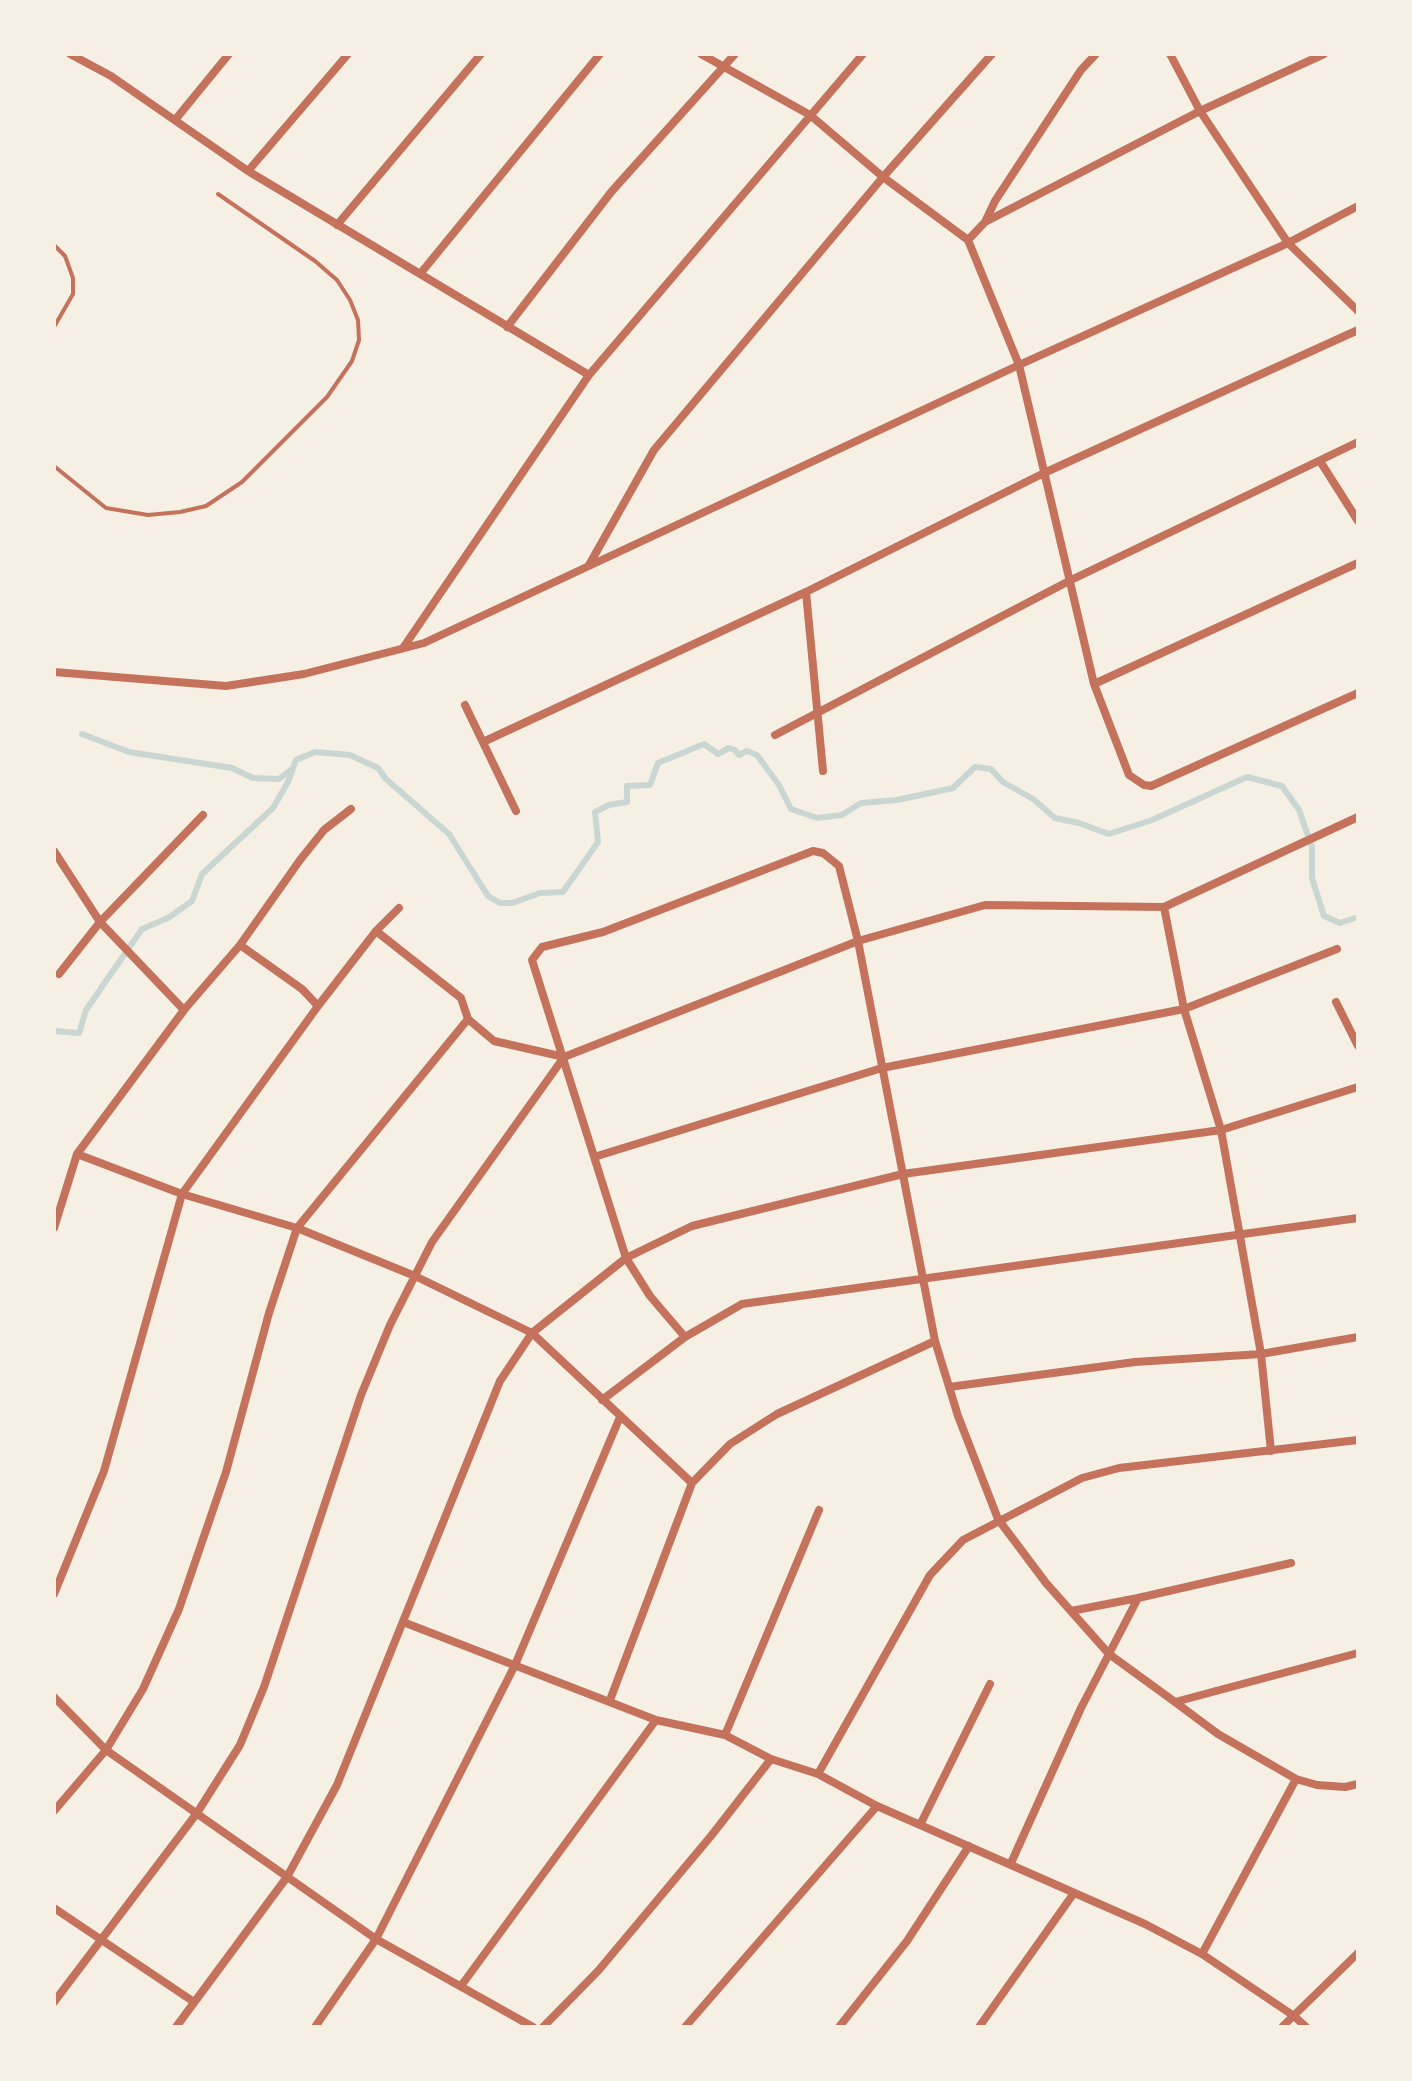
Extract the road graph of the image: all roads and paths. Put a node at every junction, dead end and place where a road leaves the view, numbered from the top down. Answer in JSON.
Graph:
{"nodes":[{"id":1,"x":72,"y":54,"type":"edge"},
{"id":2,"x":229,"y":54,"type":"edge"},
{"id":3,"x":348,"y":54,"type":"edge"},
{"id":4,"x":481,"y":54,"type":"edge"},
{"id":5,"x":600,"y":54,"type":"edge"},
{"id":6,"x":701,"y":54,"type":"edge"},
{"id":7,"x":735,"y":54,"type":"edge"},
{"id":8,"x":863,"y":54,"type":"edge"},
{"id":9,"x":992,"y":54,"type":"edge"},
{"id":10,"x":1096,"y":54,"type":"edge"},
{"id":11,"x":1170,"y":54,"type":"edge"},
{"id":12,"x":1324,"y":54,"type":"edge"},
{"id":13,"x":722,"y":66,"type":"junction"},
{"id":14,"x":1200,"y":111,"type":"junction"},
{"id":15,"x":810,"y":115,"type":"junction"},
{"id":16,"x":175,"y":120,"type":"junction"},
{"id":17,"x":248,"y":171,"type":"junction"},
{"id":18,"x":883,"y":177,"type":"junction"},
{"id":19,"x":218,"y":194,"type":"dead end"},
{"id":20,"x":1358,"y":206,"type":"edge"},
{"id":21,"x":985,"y":222,"type":"junction"},
{"id":22,"x":337,"y":225,"type":"junction"},
{"id":23,"x":968,"y":240,"type":"junction"},
{"id":24,"x":1288,"y":243,"type":"junction"},
{"id":25,"x":54,"y":245,"type":"edge"},
{"id":26,"x":420,"y":274,"type":"junction"},
{"id":27,"x":1358,"y":311,"type":"edge"},
{"id":28,"x":54,"y":327,"type":"edge"},
{"id":29,"x":507,"y":327,"type":"junction"},
{"id":30,"x":1358,"y":330,"type":"edge"},
{"id":31,"x":1019,"y":365,"type":"junction"},
{"id":32,"x":589,"y":375,"type":"junction"},
{"id":33,"x":1358,"y":442,"type":"edge"},
{"id":34,"x":1320,"y":461,"type":"junction"},
{"id":35,"x":54,"y":466,"type":"edge"},
{"id":36,"x":1044,"y":473,"type":"junction"},
{"id":37,"x":1358,"y":521,"type":"edge"},
{"id":38,"x":1358,"y":563,"type":"edge"},
{"id":39,"x":589,"y":565,"type":"junction"},
{"id":40,"x":1069,"y":581,"type":"junction"},
{"id":41,"x":806,"y":592,"type":"junction"},
{"id":42,"x":402,"y":649,"type":"junction"},
{"id":43,"x":54,"y":672,"type":"edge"},
{"id":44,"x":1094,"y":684,"type":"junction"},
{"id":45,"x":1358,"y":693,"type":"edge"},
{"id":46,"x":465,"y":705,"type":"dead end"},
{"id":47,"x":817,"y":713,"type":"junction"},
{"id":48,"x":775,"y":735,"type":"dead end"},
{"id":49,"x":483,"y":742,"type":"junction"},
{"id":50,"x":823,"y":771,"type":"dead end"},
{"id":51,"x":351,"y":809,"type":"dead end"},
{"id":52,"x":516,"y":811,"type":"dead end"},
{"id":53,"x":203,"y":815,"type":"dead end"},
{"id":54,"x":1358,"y":817,"type":"edge"},
{"id":55,"x":54,"y":851,"type":"edge"},
{"id":56,"x":1164,"y":907,"type":"junction"},
{"id":57,"x":399,"y":908,"type":"dead end"},
{"id":58,"x":100,"y":922,"type":"junction"},
{"id":59,"x":376,"y":931,"type":"junction"},
{"id":60,"x":858,"y":941,"type":"junction"},
{"id":61,"x":240,"y":945,"type":"junction"},
{"id":62,"x":1337,"y":949,"type":"dead end"},
{"id":63,"x":59,"y":974,"type":"dead end"},
{"id":64,"x":1336,"y":1002,"type":"dead end"},
{"id":65,"x":318,"y":1006,"type":"junction"},
{"id":66,"x":1184,"y":1009,"type":"junction"},
{"id":67,"x":184,"y":1010,"type":"junction"},
{"id":68,"x":468,"y":1019,"type":"junction"},
{"id":69,"x":1358,"y":1046,"type":"edge"},
{"id":70,"x":564,"y":1057,"type":"junction"},
{"id":71,"x":882,"y":1068,"type":"junction"},
{"id":72,"x":1358,"y":1087,"type":"edge"},
{"id":73,"x":1221,"y":1130,"type":"junction"},
{"id":74,"x":77,"y":1154,"type":"junction"},
{"id":75,"x":594,"y":1157,"type":"junction"},
{"id":76,"x":903,"y":1174,"type":"junction"},
{"id":77,"x":182,"y":1194,"type":"junction"},
{"id":78,"x":1358,"y":1218,"type":"edge"},
{"id":79,"x":54,"y":1228,"type":"edge"},
{"id":80,"x":297,"y":1228,"type":"junction"},
{"id":81,"x":1241,"y":1235,"type":"junction"},
{"id":82,"x":626,"y":1258,"type":"junction"},
{"id":83,"x":415,"y":1276,"type":"junction"},
{"id":84,"x":923,"y":1278,"type":"junction"},
{"id":85,"x":532,"y":1333,"type":"junction"},
{"id":86,"x":685,"y":1337,"type":"junction"},
{"id":87,"x":1358,"y":1337,"type":"edge"},
{"id":88,"x":935,"y":1341,"type":"junction"},
{"id":89,"x":1261,"y":1354,"type":"junction"},
{"id":90,"x":949,"y":1387,"type":"junction"},
{"id":91,"x":602,"y":1400,"type":"junction"},
{"id":92,"x":620,"y":1417,"type":"junction"},
{"id":93,"x":1358,"y":1440,"type":"edge"},
{"id":94,"x":1271,"y":1451,"type":"junction"},
{"id":95,"x":692,"y":1483,"type":"junction"},
{"id":96,"x":819,"y":1510,"type":"dead end"},
{"id":97,"x":998,"y":1519,"type":"junction"},
{"id":98,"x":1291,"y":1563,"type":"dead end"},
{"id":99,"x":54,"y":1594,"type":"edge"},
{"id":100,"x":1138,"y":1598,"type":"junction"},
{"id":101,"x":1071,"y":1611,"type":"junction"},
{"id":102,"x":403,"y":1622,"type":"junction"},
{"id":103,"x":1358,"y":1653,"type":"edge"},
{"id":104,"x":1109,"y":1654,"type":"junction"},
{"id":105,"x":515,"y":1665,"type":"junction"},
{"id":106,"x":990,"y":1684,"type":"dead end"},
{"id":107,"x":54,"y":1697,"type":"edge"},
{"id":108,"x":610,"y":1700,"type":"junction"},
{"id":109,"x":1175,"y":1702,"type":"junction"},
{"id":110,"x":656,"y":1720,"type":"junction"},
{"id":111,"x":725,"y":1735,"type":"junction"},
{"id":112,"x":106,"y":1750,"type":"junction"},
{"id":113,"x":771,"y":1759,"type":"junction"},
{"id":114,"x":818,"y":1774,"type":"junction"},
{"id":115,"x":1296,"y":1779,"type":"junction"},
{"id":116,"x":1358,"y":1784,"type":"edge"},
{"id":117,"x":877,"y":1806,"type":"junction"},
{"id":118,"x":54,"y":1811,"type":"edge"},
{"id":119,"x":197,"y":1813,"type":"junction"},
{"id":120,"x":920,"y":1825,"type":"junction"},
{"id":121,"x":969,"y":1846,"type":"junction"},
{"id":122,"x":1011,"y":1863,"type":"junction"},
{"id":123,"x":287,"y":1877,"type":"junction"},
{"id":124,"x":1074,"y":1893,"type":"junction"},
{"id":125,"x":54,"y":1908,"type":"edge"},
{"id":126,"x":376,"y":1939,"type":"junction"},
{"id":127,"x":101,"y":1940,"type":"junction"},
{"id":128,"x":1358,"y":1953,"type":"edge"},
{"id":129,"x":1202,"y":1954,"type":"junction"},
{"id":130,"x":461,"y":1986,"type":"junction"},
{"id":131,"x":54,"y":2002,"type":"edge"},
{"id":132,"x":194,"y":2002,"type":"junction"},
{"id":133,"x":1294,"y":2016,"type":"junction"},
{"id":134,"x":176,"y":2027,"type":"edge"},
{"id":135,"x":315,"y":2027,"type":"edge"},
{"id":136,"x":533,"y":2027,"type":"edge"},
{"id":137,"x":543,"y":2027,"type":"edge"},
{"id":138,"x":685,"y":2027,"type":"edge"},
{"id":139,"x":839,"y":2027,"type":"edge"},
{"id":140,"x":979,"y":2027,"type":"edge"},
{"id":141,"x":1282,"y":2027,"type":"edge"},
{"id":142,"x":1306,"y":2027,"type":"edge"}],
"edges":[{"from":1,"to":16,"type":"street"},
{"from":2,"to":16,"type":"street"},
{"from":3,"to":17,"type":"street"},
{"from":4,"to":22,"type":"street"},
{"from":5,"to":26,"type":"street"},
{"from":6,"to":13,"type":"street"},
{"from":7,"to":13,"type":"street"},
{"from":8,"to":15,"type":"street"},
{"from":9,"to":18,"type":"street"},
{"from":10,"to":21,"type":"street"},
{"from":11,"to":14,"type":"street"},
{"from":12,"to":14,"type":"street"},
{"from":13,"to":15,"type":"street"},
{"from":13,"to":29,"type":"street"},
{"from":14,"to":21,"type":"street"},
{"from":14,"to":24,"type":"street"},
{"from":15,"to":18,"type":"street"},
{"from":15,"to":32,"type":"street"},
{"from":16,"to":17,"type":"street"},
{"from":17,"to":22,"type":"street"},
{"from":18,"to":23,"type":"street"},
{"from":18,"to":39,"type":"street"},
{"from":19,"to":35,"type":"lane"},
{"from":20,"to":24,"type":"street"},
{"from":21,"to":23,"type":"street"},
{"from":22,"to":26,"type":"street"},
{"from":23,"to":31,"type":"street"},
{"from":24,"to":27,"type":"street"},
{"from":24,"to":31,"type":"street"},
{"from":25,"to":28,"type":"lane"},
{"from":26,"to":29,"type":"street"},
{"from":29,"to":32,"type":"street"},
{"from":30,"to":36,"type":"street"},
{"from":31,"to":36,"type":"street"},
{"from":31,"to":39,"type":"street"},
{"from":32,"to":42,"type":"street"},
{"from":33,"to":34,"type":"street"},
{"from":34,"to":37,"type":"street"},
{"from":34,"to":40,"type":"street"},
{"from":36,"to":40,"type":"street"},
{"from":36,"to":41,"type":"street"},
{"from":38,"to":44,"type":"street"},
{"from":39,"to":42,"type":"street"},
{"from":40,"to":44,"type":"street"},
{"from":40,"to":47,"type":"street"},
{"from":41,"to":47,"type":"street"},
{"from":41,"to":49,"type":"street"},
{"from":42,"to":43,"type":"street"},
{"from":44,"to":45,"type":"street"},
{"from":46,"to":49,"type":"street"},
{"from":47,"to":48,"type":"street"},
{"from":47,"to":50,"type":"street"},
{"from":49,"to":52,"type":"street"},
{"from":51,"to":61,"type":"street"},
{"from":53,"to":58,"type":"street"},
{"from":54,"to":56,"type":"street"},
{"from":55,"to":58,"type":"street"},
{"from":56,"to":60,"type":"street"},
{"from":56,"to":66,"type":"street"},
{"from":57,"to":59,"type":"street"},
{"from":58,"to":63,"type":"street"},
{"from":58,"to":67,"type":"street"},
{"from":59,"to":65,"type":"street"},
{"from":59,"to":68,"type":"street"},
{"from":60,"to":70,"type":"street"},
{"from":60,"to":70,"type":"street"},
{"from":60,"to":71,"type":"street"},
{"from":61,"to":65,"type":"street"},
{"from":61,"to":67,"type":"street"},
{"from":62,"to":66,"type":"street"},
{"from":64,"to":69,"type":"street"},
{"from":65,"to":77,"type":"street"},
{"from":66,"to":71,"type":"street"},
{"from":66,"to":73,"type":"street"},
{"from":67,"to":74,"type":"street"},
{"from":68,"to":70,"type":"street"},
{"from":68,"to":80,"type":"street"},
{"from":70,"to":75,"type":"street"},
{"from":70,"to":83,"type":"street"},
{"from":71,"to":75,"type":"street"},
{"from":71,"to":76,"type":"street"},
{"from":72,"to":73,"type":"street"},
{"from":73,"to":76,"type":"street"},
{"from":73,"to":81,"type":"street"},
{"from":74,"to":77,"type":"street"},
{"from":74,"to":79,"type":"street"},
{"from":75,"to":82,"type":"street"},
{"from":76,"to":82,"type":"street"},
{"from":76,"to":84,"type":"street"},
{"from":77,"to":80,"type":"street"},
{"from":77,"to":99,"type":"street"},
{"from":78,"to":81,"type":"street"},
{"from":80,"to":83,"type":"street"},
{"from":80,"to":112,"type":"street"},
{"from":81,"to":84,"type":"street"},
{"from":81,"to":89,"type":"street"},
{"from":82,"to":85,"type":"street"},
{"from":82,"to":86,"type":"street"},
{"from":83,"to":85,"type":"street"},
{"from":83,"to":119,"type":"street"},
{"from":84,"to":86,"type":"street"},
{"from":84,"to":88,"type":"street"},
{"from":85,"to":91,"type":"street"},
{"from":85,"to":102,"type":"street"},
{"from":86,"to":91,"type":"street"},
{"from":87,"to":89,"type":"street"},
{"from":88,"to":90,"type":"street"},
{"from":88,"to":95,"type":"street"},
{"from":89,"to":90,"type":"street"},
{"from":89,"to":94,"type":"street"},
{"from":90,"to":97,"type":"street"},
{"from":91,"to":92,"type":"street"},
{"from":92,"to":95,"type":"street"},
{"from":92,"to":105,"type":"street"},
{"from":93,"to":94,"type":"street"},
{"from":94,"to":97,"type":"street"},
{"from":95,"to":108,"type":"street"},
{"from":96,"to":111,"type":"street"},
{"from":97,"to":101,"type":"street"},
{"from":97,"to":114,"type":"street"},
{"from":98,"to":100,"type":"street"},
{"from":100,"to":101,"type":"street"},
{"from":100,"to":104,"type":"street"},
{"from":101,"to":104,"type":"street"},
{"from":102,"to":105,"type":"street"},
{"from":102,"to":123,"type":"street"},
{"from":103,"to":109,"type":"street"},
{"from":104,"to":109,"type":"street"},
{"from":104,"to":122,"type":"street"},
{"from":105,"to":108,"type":"street"},
{"from":105,"to":126,"type":"street"},
{"from":106,"to":120,"type":"street"},
{"from":107,"to":112,"type":"street"},
{"from":108,"to":110,"type":"street"},
{"from":109,"to":115,"type":"street"},
{"from":110,"to":111,"type":"street"},
{"from":110,"to":130,"type":"street"},
{"from":111,"to":113,"type":"street"},
{"from":112,"to":118,"type":"street"},
{"from":112,"to":119,"type":"street"},
{"from":113,"to":114,"type":"street"},
{"from":113,"to":137,"type":"street"},
{"from":114,"to":117,"type":"street"},
{"from":115,"to":116,"type":"street"},
{"from":115,"to":129,"type":"street"},
{"from":117,"to":120,"type":"street"},
{"from":117,"to":138,"type":"street"},
{"from":119,"to":123,"type":"street"},
{"from":119,"to":127,"type":"street"},
{"from":120,"to":121,"type":"street"},
{"from":121,"to":122,"type":"street"},
{"from":121,"to":139,"type":"street"},
{"from":122,"to":124,"type":"street"},
{"from":123,"to":126,"type":"street"},
{"from":123,"to":132,"type":"street"},
{"from":124,"to":129,"type":"street"},
{"from":124,"to":140,"type":"street"},
{"from":125,"to":127,"type":"street"},
{"from":126,"to":130,"type":"street"},
{"from":126,"to":135,"type":"street"},
{"from":127,"to":131,"type":"street"},
{"from":127,"to":132,"type":"street"},
{"from":128,"to":133,"type":"street"},
{"from":129,"to":133,"type":"street"},
{"from":130,"to":136,"type":"street"},
{"from":132,"to":134,"type":"street"},
{"from":133,"to":141,"type":"street"},
{"from":133,"to":142,"type":"street"}]}
